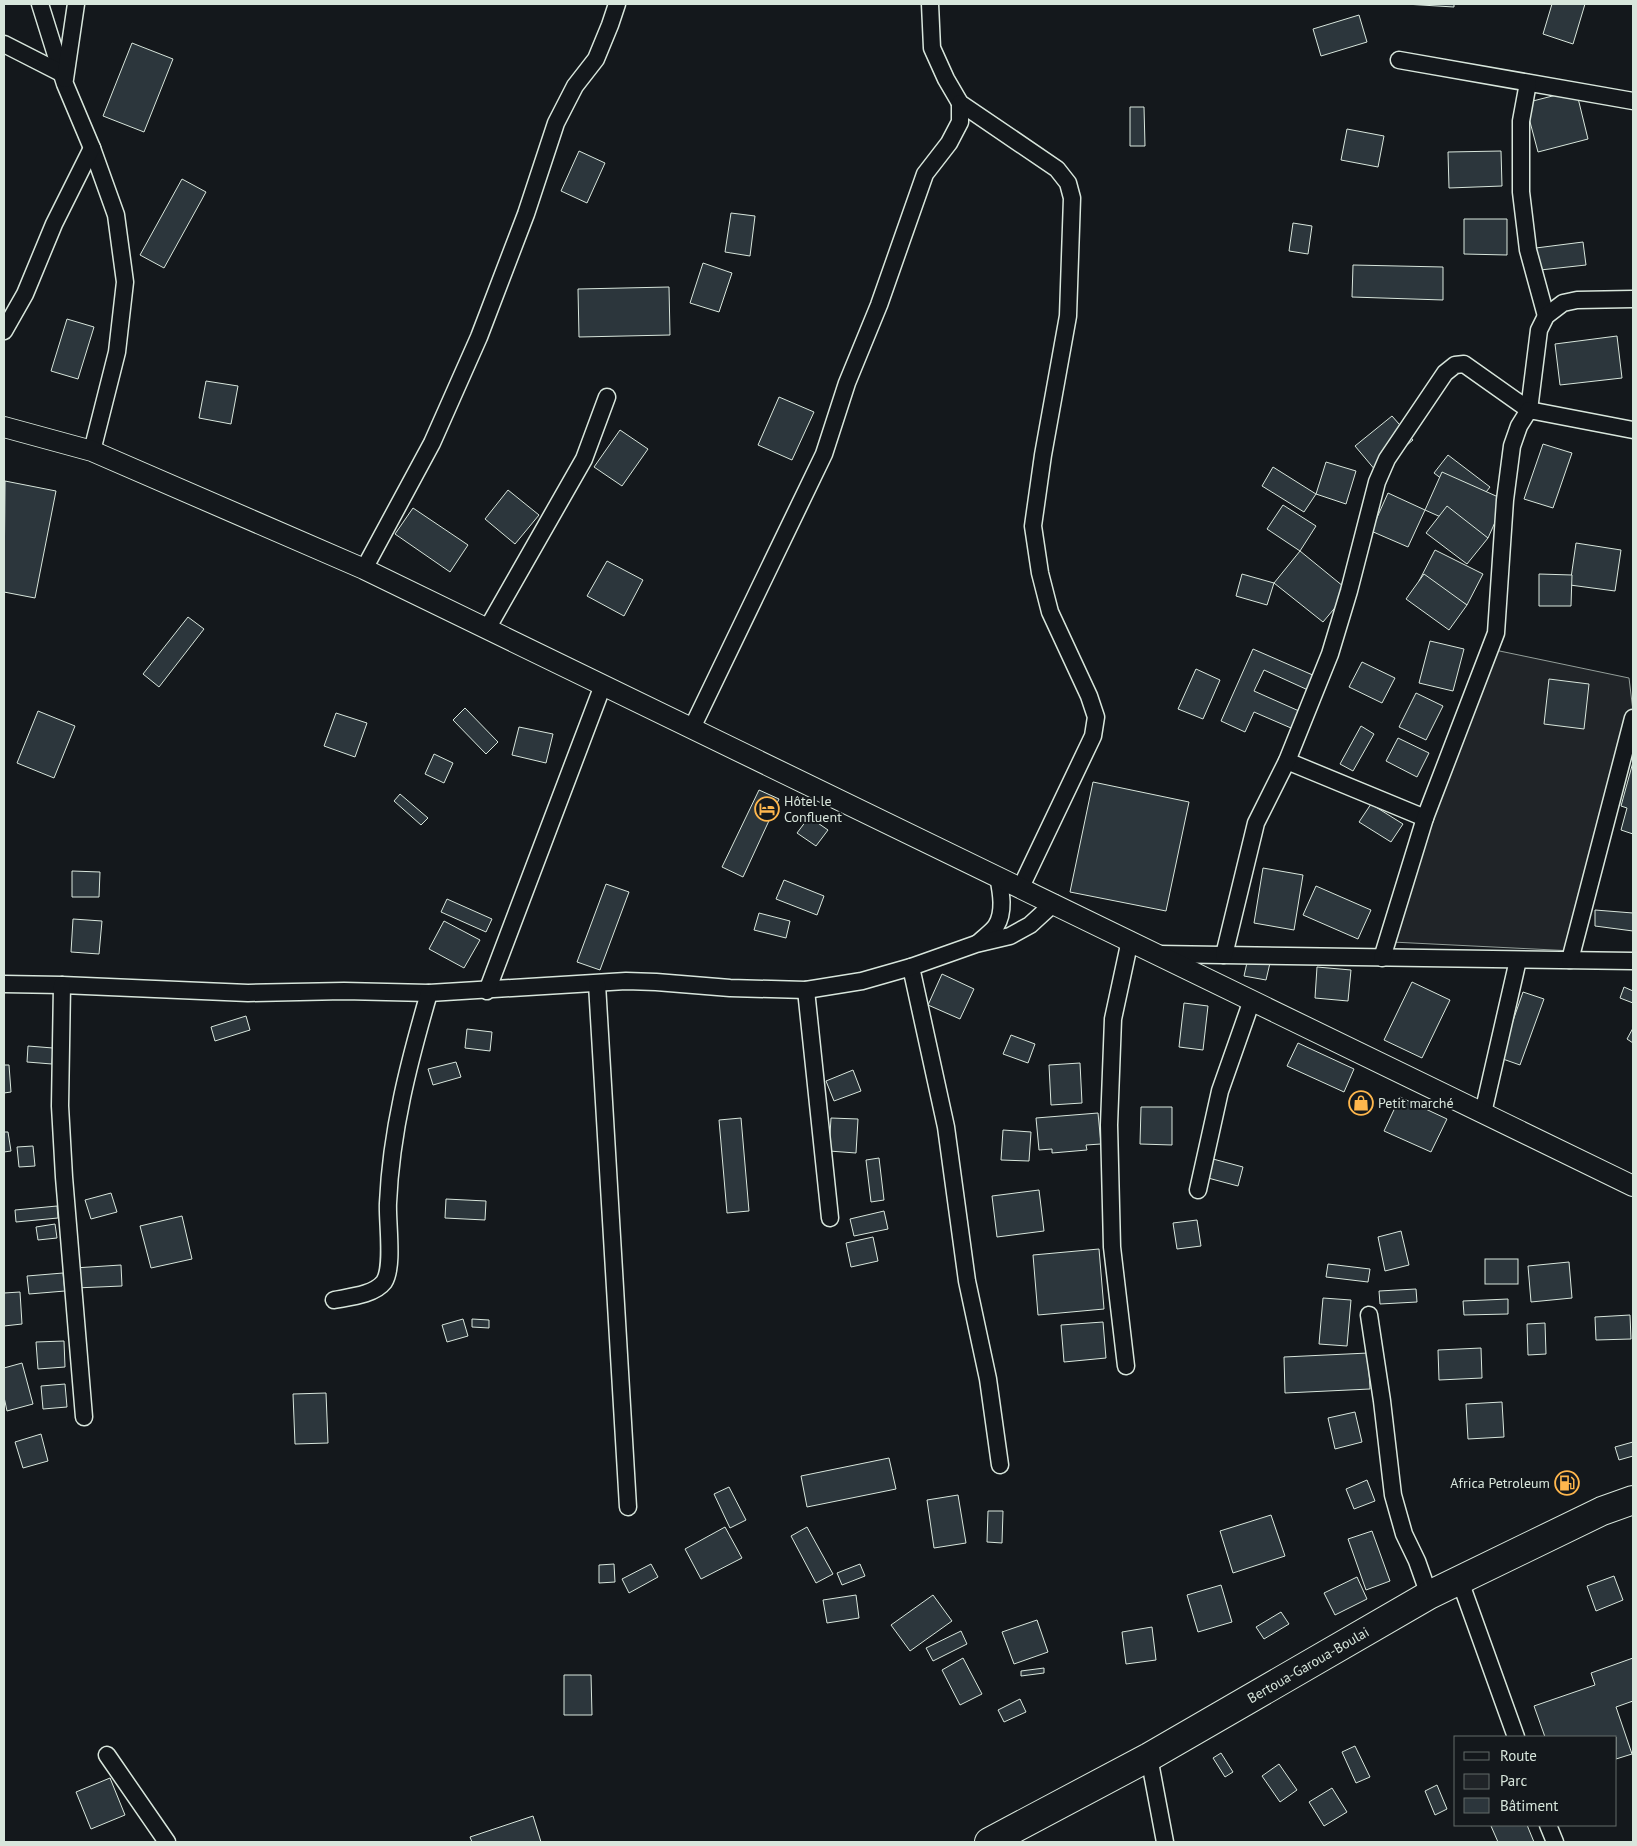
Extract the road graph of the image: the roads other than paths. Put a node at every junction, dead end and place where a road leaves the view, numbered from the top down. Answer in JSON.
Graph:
{"nodes":[{"id":1,"x":40,"y":4,"type":"edge"},
{"id":2,"x":76,"y":4,"type":"edge"},
{"id":3,"x":617,"y":4,"type":"edge"},
{"id":4,"x":930,"y":4,"type":"edge"},
{"id":5,"x":4,"y":44,"type":"edge"},
{"id":6,"x":1399,"y":60,"type":"dead end"},
{"id":7,"x":63,"y":78,"type":"junction"},
{"id":8,"x":1528,"y":83,"type":"junction"},
{"id":9,"x":1633,"y":101,"type":"edge"},
{"id":10,"x":960,"y":103,"type":"junction"},
{"id":11,"x":92,"y":148,"type":"junction"},
{"id":12,"x":1633,"y":299,"type":"edge"},
{"id":13,"x":1546,"y":316,"type":"junction"},
{"id":14,"x":4,"y":331,"type":"edge"},
{"id":15,"x":607,"y":397,"type":"dead end"},
{"id":16,"x":1529,"y":410,"type":"junction"},
{"id":17,"x":4,"y":427,"type":"edge"},
{"id":18,"x":1633,"y":430,"type":"edge"},
{"id":19,"x":92,"y":451,"type":"junction"},
{"id":20,"x":364,"y":569,"type":"junction"},
{"id":21,"x":487,"y":628,"type":"junction"},
{"id":22,"x":603,"y":685,"type":"junction"},
{"id":23,"x":1633,"y":718,"type":"edge"},
{"id":24,"x":692,"y":728,"type":"junction"},
{"id":25,"x":1287,"y":761,"type":"junction"},
{"id":26,"x":1425,"y":818,"type":"junction"},
{"id":27,"x":998,"y":876,"type":"junction"},
{"id":28,"x":1021,"y":887,"type":"junction"},
{"id":29,"x":1054,"y":903,"type":"junction"},
{"id":30,"x":1130,"y":940,"type":"junction"},
{"id":31,"x":976,"y":944,"type":"junction"},
{"id":32,"x":1158,"y":954,"type":"junction"},
{"id":33,"x":1224,"y":955,"type":"junction"},
{"id":34,"x":1382,"y":958,"type":"junction"},
{"id":35,"x":1518,"y":960,"type":"junction"},
{"id":36,"x":1570,"y":960,"type":"junction"},
{"id":37,"x":1633,"y":961,"type":"edge"},
{"id":38,"x":910,"y":967,"type":"junction"},
{"id":39,"x":4,"y":984,"type":"edge"},
{"id":40,"x":597,"y":984,"type":"junction"},
{"id":41,"x":62,"y":985,"type":"junction"},
{"id":42,"x":806,"y":990,"type":"junction"},
{"id":43,"x":487,"y":991,"type":"junction"},
{"id":44,"x":429,"y":993,"type":"junction"},
{"id":45,"x":1252,"y":1000,"type":"junction"},
{"id":46,"x":1483,"y":1113,"type":"junction"},
{"id":47,"x":1633,"y":1186,"type":"edge"},
{"id":48,"x":1198,"y":1190,"type":"dead end"},
{"id":49,"x":830,"y":1218,"type":"dead end"},
{"id":50,"x":334,"y":1300,"type":"dead end"},
{"id":51,"x":1370,"y":1315,"type":"dead end"},
{"id":52,"x":1126,"y":1366,"type":"dead end"},
{"id":53,"x":84,"y":1417,"type":"dead end"},
{"id":54,"x":1000,"y":1465,"type":"dead end"},
{"id":55,"x":1633,"y":1500,"type":"edge"},
{"id":56,"x":628,"y":1507,"type":"dead end"},
{"id":57,"x":1460,"y":1581,"type":"junction"},
{"id":58,"x":1429,"y":1595,"type":"junction"},
{"id":59,"x":1516,"y":1736,"type":"edge"},
{"id":60,"x":106,"y":1755,"type":"dead end"},
{"id":61,"x":1149,"y":1757,"type":"junction"},
{"id":62,"x":1548,"y":1826,"type":"edge"},
{"id":63,"x":167,"y":1842,"type":"edge"},
{"id":64,"x":989,"y":1842,"type":"edge"},
{"id":65,"x":1165,"y":1842,"type":"edge"},
{"id":66,"x":1555,"y":1842,"type":"edge"}],
"edges":[{"from":1,"to":7,"type":"street"},
{"from":2,"to":7,"type":"street"},
{"from":3,"to":20,"type":"street"},
{"from":4,"to":10,"type":"street"},
{"from":5,"to":7,"type":"street"},
{"from":6,"to":8,"type":"street"},
{"from":7,"to":11,"type":"street"},
{"from":8,"to":9,"type":"street"},
{"from":8,"to":13,"type":"street"},
{"from":10,"to":24,"type":"street"},
{"from":10,"to":28,"type":"street"},
{"from":11,"to":14,"type":"street"},
{"from":11,"to":19,"type":"street"},
{"from":12,"to":13,"type":"street"},
{"from":13,"to":16,"type":"street"},
{"from":15,"to":21,"type":"street"},
{"from":16,"to":18,"type":"street"},
{"from":16,"to":25,"type":"street"},
{"from":16,"to":26,"type":"street"},
{"from":17,"to":19,"type":"street"},
{"from":19,"to":20,"type":"street"},
{"from":20,"to":21,"type":"street"},
{"from":21,"to":22,"type":"street"},
{"from":22,"to":24,"type":"street"},
{"from":22,"to":43,"type":"street"},
{"from":23,"to":36,"type":"street"},
{"from":24,"to":27,"type":"street"},
{"from":25,"to":26,"type":"street"},
{"from":25,"to":33,"type":"street"},
{"from":26,"to":34,"type":"street"},
{"from":27,"to":28,"type":"street"},
{"from":27,"to":31,"type":"street"},
{"from":28,"to":29,"type":"street"},
{"from":29,"to":30,"type":"street"},
{"from":29,"to":31,"type":"street"},
{"from":30,"to":32,"type":"street"},
{"from":30,"to":52,"type":"street"},
{"from":31,"to":38,"type":"street"},
{"from":32,"to":33,"type":"street"},
{"from":32,"to":45,"type":"street"},
{"from":33,"to":34,"type":"street"},
{"from":34,"to":35,"type":"street"},
{"from":35,"to":36,"type":"street"},
{"from":35,"to":46,"type":"street"},
{"from":36,"to":37,"type":"street"},
{"from":38,"to":42,"type":"street"},
{"from":38,"to":54,"type":"street"},
{"from":39,"to":41,"type":"street"},
{"from":40,"to":42,"type":"street"},
{"from":40,"to":43,"type":"street"},
{"from":40,"to":56,"type":"street"},
{"from":41,"to":44,"type":"street"},
{"from":41,"to":53,"type":"street"},
{"from":42,"to":49,"type":"street"},
{"from":43,"to":44,"type":"street"},
{"from":44,"to":50,"type":"street"},
{"from":45,"to":46,"type":"street"},
{"from":45,"to":48,"type":"street"},
{"from":46,"to":47,"type":"street"},
{"from":51,"to":58,"type":"street"},
{"from":55,"to":57,"type":"highway","name":"Bertoua-Garoua-Boulai"},
{"from":57,"to":58,"type":"highway","name":"Bertoua-Garoua-Boulai"},
{"from":57,"to":59,"type":"street"},
{"from":58,"to":61,"type":"highway","name":"Bertoua-Garoua-Boulai"},
{"from":60,"to":63,"type":"street"},
{"from":61,"to":64,"type":"highway","name":"Bertoua-Garoua-Boulai"},
{"from":61,"to":65,"type":"street"},
{"from":62,"to":66,"type":"street"}]}
